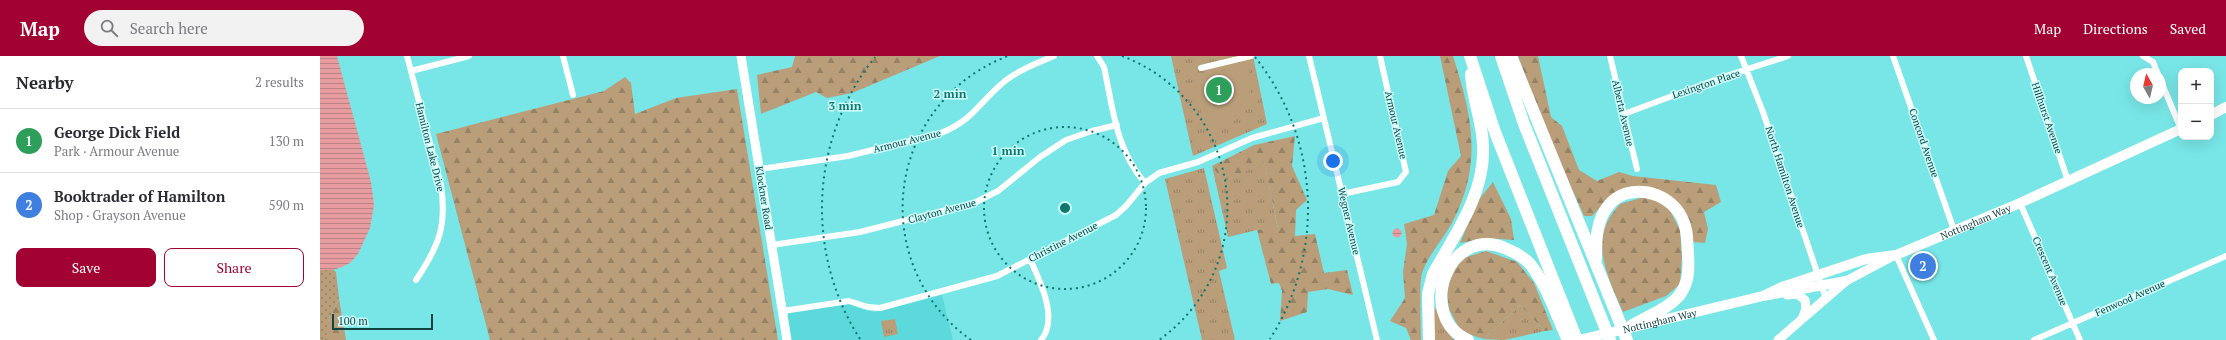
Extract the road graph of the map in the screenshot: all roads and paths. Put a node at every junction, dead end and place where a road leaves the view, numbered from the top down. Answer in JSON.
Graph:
{"nodes":[{"id":1,"x":407,"y":56,"type":"edge"},
{"id":2,"x":469,"y":56,"type":"edge"},
{"id":3,"x":563,"y":56,"type":"edge"},
{"id":4,"x":740,"y":56,"type":"edge"},
{"id":5,"x":1054,"y":56,"type":"edge"},
{"id":6,"x":1097,"y":56,"type":"edge"},
{"id":7,"x":1251,"y":56,"type":"edge"},
{"id":8,"x":1309,"y":56,"type":"edge"},
{"id":9,"x":1380,"y":56,"type":"edge"},
{"id":10,"x":1501,"y":56,"type":"edge"},
{"id":11,"x":1512,"y":56,"type":"edge"},
{"id":12,"x":1610,"y":56,"type":"edge"},
{"id":13,"x":1741,"y":56,"type":"edge"},
{"id":14,"x":1788,"y":56,"type":"edge"},
{"id":15,"x":1893,"y":56,"type":"edge"},
{"id":16,"x":2026,"y":56,"type":"edge"},
{"id":17,"x":1470,"y":57,"type":"edge"},
{"id":18,"x":2148,"y":57,"type":"edge"},
{"id":19,"x":1201,"y":68,"type":"dead end"},
{"id":20,"x":2156,"y":68,"type":"edge"},
{"id":21,"x":1746,"y":70,"type":"junction"},
{"id":22,"x":410,"y":71,"type":"junction"},
{"id":23,"x":2166,"y":93,"type":"edge"},
{"id":24,"x":573,"y":95,"type":"dead end"},
{"id":25,"x":2225,"y":109,"type":"edge"},
{"id":26,"x":1624,"y":114,"type":"junction"},
{"id":27,"x":2214,"y":114,"type":"edge"},
{"id":28,"x":1324,"y":118,"type":"junction"},
{"id":29,"x":2178,"y":122,"type":"edge"},
{"id":30,"x":1117,"y":125,"type":"junction"},
{"id":31,"x":2178,"y":130,"type":"edge"},
{"id":32,"x":760,"y":169,"type":"junction"},
{"id":33,"x":1636,"y":169,"type":"dead end"},
{"id":34,"x":2068,"y":181,"type":"junction"},
{"id":35,"x":1145,"y":183,"type":"junction"},
{"id":36,"x":1342,"y":194,"type":"junction"},
{"id":37,"x":2020,"y":203,"type":"junction"},
{"id":38,"x":1954,"y":230,"type":"junction"},
{"id":39,"x":772,"y":245,"type":"junction"},
{"id":40,"x":1896,"y":255,"type":"junction"},
{"id":41,"x":2226,"y":256,"type":"edge"},
{"id":42,"x":1030,"y":259,"type":"junction"},
{"id":43,"x":1597,"y":268,"type":"junction"},
{"id":44,"x":416,"y":280,"type":"dead end"},
{"id":45,"x":1819,"y":280,"type":"junction"},
{"id":46,"x":1846,"y":281,"type":"junction"},
{"id":47,"x":1763,"y":296,"type":"junction"},
{"id":48,"x":1826,"y":299,"type":"junction"},
{"id":49,"x":1557,"y":305,"type":"junction"},
{"id":50,"x":783,"y":311,"type":"junction"},
{"id":51,"x":1802,"y":319,"type":"junction"},
{"id":52,"x":2072,"y":323,"type":"junction"},
{"id":53,"x":1628,"y":328,"type":"junction"},
{"id":54,"x":787,"y":340,"type":"edge"},
{"id":55,"x":1041,"y":340,"type":"edge"},
{"id":56,"x":1377,"y":340,"type":"edge"},
{"id":57,"x":1429,"y":340,"type":"edge"},
{"id":58,"x":1468,"y":340,"type":"edge"},
{"id":59,"x":1568,"y":340,"type":"edge"},
{"id":60,"x":1578,"y":340,"type":"edge"},
{"id":61,"x":1610,"y":340,"type":"edge"},
{"id":62,"x":1626,"y":340,"type":"edge"},
{"id":63,"x":1778,"y":340,"type":"edge"},
{"id":64,"x":1934,"y":340,"type":"edge"},
{"id":65,"x":2034,"y":340,"type":"edge"},
{"id":66,"x":2080,"y":340,"type":"edge"}],
"edges":[{"from":1,"to":22,"type":"street","name":"Hamilton Lake Drive"},
{"from":2,"to":22,"type":"street"},
{"from":3,"to":24,"type":"street"},
{"from":4,"to":32,"type":"main road","name":"Klockner Road"},
{"from":5,"to":32,"type":"street","name":"Armour Avenue"},
{"from":6,"to":30,"type":"street"},
{"from":7,"to":19,"type":"street"},
{"from":8,"to":28,"type":"street","name":"Wegner Avenue"},
{"from":9,"to":36,"type":"street","name":"Armour Avenue"},
{"from":10,"to":61,"type":"highway"},
{"from":11,"to":43,"type":"highway"},
{"from":12,"to":26,"type":"street","name":"Alberta Avenue"},
{"from":13,"to":21,"type":"street","name":"North Hamilton Avenue"},
{"from":14,"to":21,"type":"street","name":"Lexington Place"},
{"from":15,"to":38,"type":"street","name":"Concord Avenue"},
{"from":16,"to":34,"type":"street","name":"Hillhurst Avenue"},
{"from":17,"to":49,"type":"highway"},
{"from":17,"to":57,"type":"highway"},
{"from":18,"to":20,"type":"street"},
{"from":21,"to":26,"type":"street","name":"Lexington Place"},
{"from":21,"to":45,"type":"street","name":"North Hamilton Avenue"},
{"from":22,"to":44,"type":"street","name":"Hamilton Lake Drive"},
{"from":23,"to":29,"type":"street"},
{"from":25,"to":27,"type":"main road"},
{"from":26,"to":33,"type":"street","name":"Alberta Avenue"},
{"from":28,"to":35,"type":"street","name":"Christine Avenue"},
{"from":28,"to":36,"type":"street","name":"Wegner Avenue"},
{"from":30,"to":35,"type":"street"},
{"from":30,"to":39,"type":"street","name":"Clayton Avenue"},
{"from":31,"to":34,"type":"main road","name":"Nottingham Way"},
{"from":32,"to":39,"type":"main road","name":"Klockner Road"},
{"from":34,"to":37,"type":"main road","name":"Nottingham Way"},
{"from":35,"to":42,"type":"street","name":"Christine Avenue"},
{"from":36,"to":56,"type":"street","name":"Wegner Avenue"},
{"from":37,"to":38,"type":"main road","name":"Nottingham Way"},
{"from":37,"to":52,"type":"street","name":"Crescent Avenue"},
{"from":38,"to":40,"type":"main road","name":"Nottingham Way"},
{"from":39,"to":50,"type":"main road","name":"Klockner Road"},
{"from":40,"to":45,"type":"main road","name":"Nottingham Way"},
{"from":40,"to":46,"type":"main road"},
{"from":40,"to":64,"type":"street"},
{"from":41,"to":52,"type":"street","name":"Fenwood Avenue"},
{"from":42,"to":50,"type":"street","name":"Christine Avenue"},
{"from":42,"to":55,"type":"street"},
{"from":43,"to":53,"type":"highway"},
{"from":43,"to":62,"type":"highway"},
{"from":45,"to":46,"type":"main road","name":"Nottingham Way"},
{"from":45,"to":47,"type":"main road","name":"Nottingham Way"},
{"from":45,"to":48,"type":"street","name":"North Hamilton Avenue"},
{"from":46,"to":48,"type":"main road"},
{"from":47,"to":51,"type":"main road"},
{"from":47,"to":53,"type":"main road","name":"Nottingham Way"},
{"from":48,"to":51,"type":"main road"},
{"from":49,"to":58,"type":"highway"},
{"from":49,"to":59,"type":"highway"},
{"from":49,"to":60,"type":"highway"},
{"from":50,"to":54,"type":"main road","name":"Klockner Road"},
{"from":51,"to":63,"type":"main road"},
{"from":52,"to":65,"type":"street","name":"Fenwood Avenue"},
{"from":52,"to":66,"type":"street","name":"Crescent Avenue"},
{"from":53,"to":60,"type":"main road","name":"Nottingham Way"}]}
